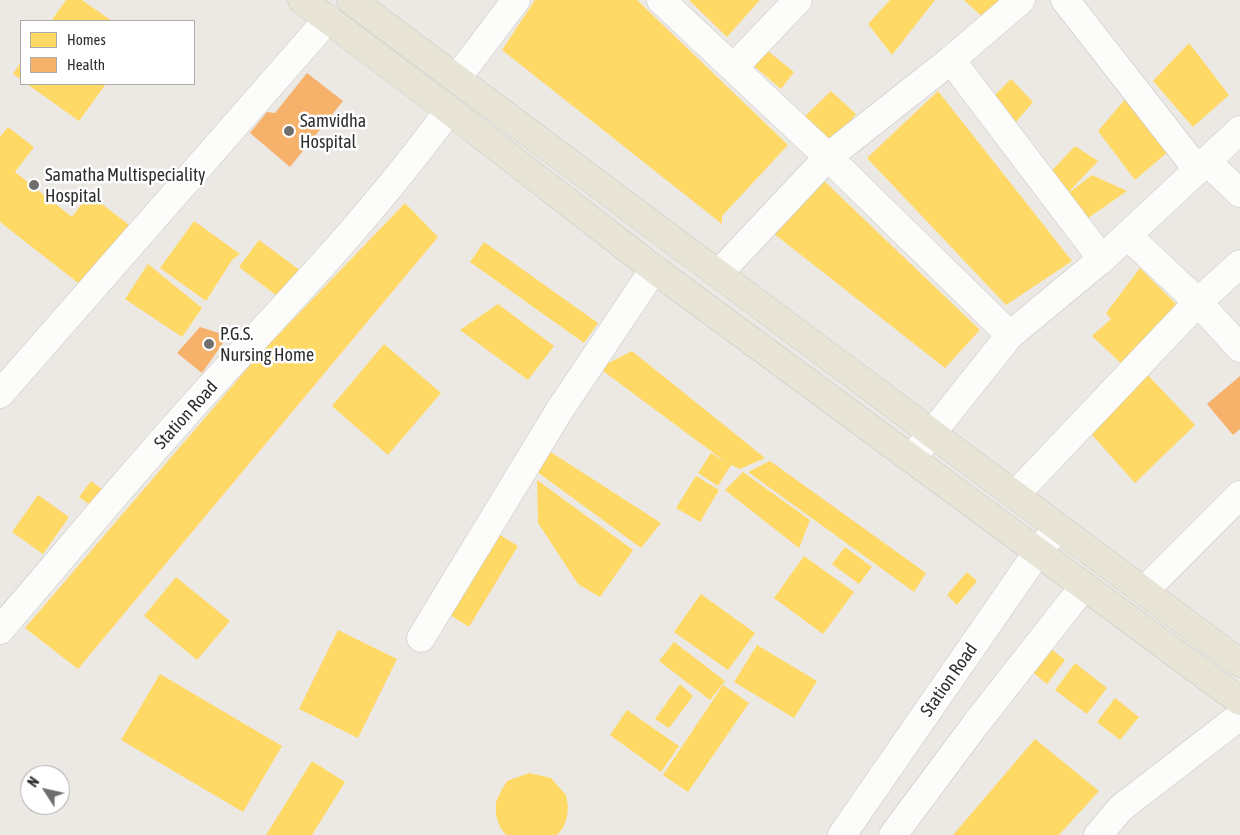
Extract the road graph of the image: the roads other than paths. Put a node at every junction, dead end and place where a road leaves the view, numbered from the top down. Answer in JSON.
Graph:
{"nodes":[{"id":1,"x":302,"y":0,"type":"edge"},
{"id":2,"x":351,"y":0,"type":"edge"},
{"id":3,"x":516,"y":0,"type":"edge"},
{"id":4,"x":661,"y":0,"type":"edge"},
{"id":5,"x":798,"y":0,"type":"edge"},
{"id":6,"x":1021,"y":0,"type":"edge"},
{"id":7,"x":1065,"y":0,"type":"edge"},
{"id":8,"x":328,"y":19,"type":"junction"},
{"id":9,"x":950,"y":60,"type":"junction"},
{"id":10,"x":733,"y":68,"type":"junction"},
{"id":11,"x":456,"y":78,"type":"junction"},
{"id":12,"x":450,"y":110,"type":"junction"},
{"id":13,"x":1240,"y":130,"type":"edge"},
{"id":14,"x":828,"y":157,"type":"junction"},
{"id":15,"x":1202,"y":165,"type":"junction"},
{"id":16,"x":1240,"y":193,"type":"edge"},
{"id":17,"x":1127,"y":235,"type":"junction"},
{"id":18,"x":1102,"y":259,"type":"junction"},
{"id":19,"x":1240,"y":264,"type":"edge"},
{"id":20,"x":654,"y":269,"type":"junction"},
{"id":21,"x":719,"y":273,"type":"junction"},
{"id":22,"x":1198,"y":302,"type":"junction"},
{"id":23,"x":1010,"y":335,"type":"junction"},
{"id":24,"x":1240,"y":348,"type":"edge"},
{"id":25,"x":0,"y":394,"type":"edge"},
{"id":26,"x":932,"y":433,"type":"junction"},
{"id":27,"x":912,"y":458,"type":"junction"},
{"id":28,"x":1015,"y":495,"type":"junction"},
{"id":29,"x":1240,"y":495,"type":"edge"},
{"id":30,"x":1058,"y":527,"type":"junction"},
{"id":31,"x":1038,"y":553,"type":"junction"},
{"id":32,"x":1084,"y":586,"type":"junction"},
{"id":33,"x":1144,"y":591,"type":"junction"},
{"id":34,"x":0,"y":630,"type":"edge"},
{"id":35,"x":421,"y":638,"type":"dead end"},
{"id":36,"x":1240,"y":663,"type":"edge"},
{"id":37,"x":1240,"y":701,"type":"edge"},
{"id":38,"x":1240,"y":716,"type":"edge"},
{"id":39,"x":842,"y":835,"type":"edge"},
{"id":40,"x":893,"y":835,"type":"edge"},
{"id":41,"x":1098,"y":835,"type":"edge"}],
"edges":[{"from":1,"to":8,"type":"main road"},
{"from":2,"to":11,"type":"main road"},
{"from":3,"to":11,"type":"street"},
{"from":4,"to":10,"type":"street"},
{"from":5,"to":10,"type":"street"},
{"from":6,"to":9,"type":"street"},
{"from":7,"to":15,"type":"street"},
{"from":8,"to":12,"type":"main road"},
{"from":8,"to":25,"type":"street"},
{"from":9,"to":14,"type":"street"},
{"from":9,"to":18,"type":"street"},
{"from":10,"to":14,"type":"street"},
{"from":11,"to":21,"type":"main road"},
{"from":12,"to":20,"type":"main road"},
{"from":12,"to":34,"type":"street","name":"Station Road"},
{"from":13,"to":15,"type":"street"},
{"from":14,"to":21,"type":"street"},
{"from":14,"to":23,"type":"street"},
{"from":15,"to":16,"type":"street"},
{"from":15,"to":17,"type":"street"},
{"from":17,"to":18,"type":"street"},
{"from":17,"to":22,"type":"street"},
{"from":18,"to":23,"type":"street"},
{"from":19,"to":22,"type":"street"},
{"from":20,"to":27,"type":"main road"},
{"from":20,"to":35,"type":"street"},
{"from":21,"to":26,"type":"main road"},
{"from":22,"to":24,"type":"street"},
{"from":22,"to":28,"type":"street"},
{"from":23,"to":26,"type":"street"},
{"from":26,"to":27,"type":"street"},
{"from":26,"to":28,"type":"main road"},
{"from":27,"to":31,"type":"main road"},
{"from":28,"to":30,"type":"main road"},
{"from":29,"to":33,"type":"street"},
{"from":30,"to":31,"type":"street","name":"Station Road"},
{"from":30,"to":33,"type":"main road"},
{"from":31,"to":32,"type":"main road"},
{"from":31,"to":39,"type":"street","name":"Station Road"},
{"from":32,"to":37,"type":"main road"},
{"from":32,"to":40,"type":"street"},
{"from":33,"to":36,"type":"main road"},
{"from":38,"to":41,"type":"street"}]}
